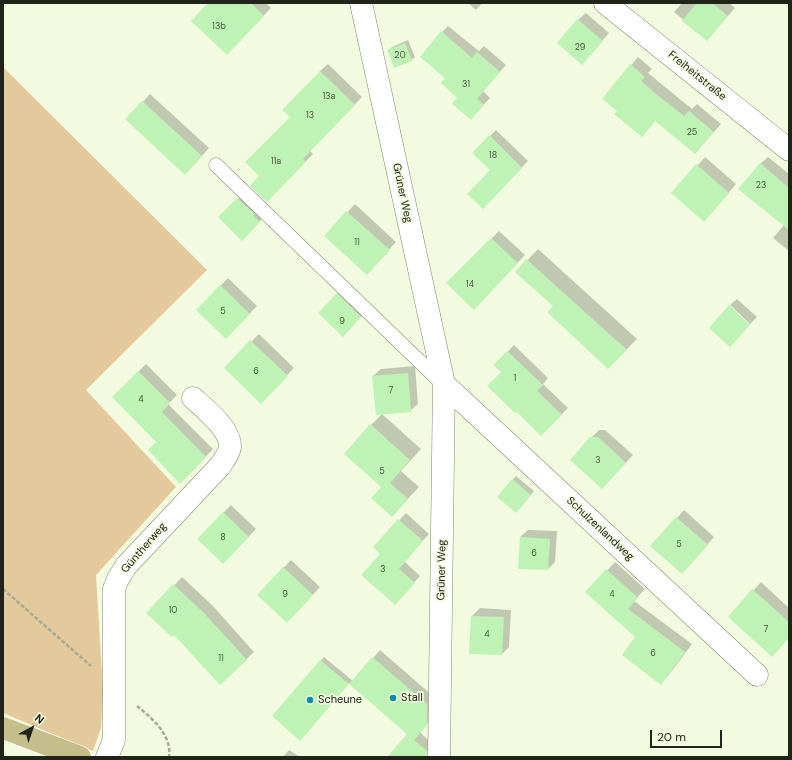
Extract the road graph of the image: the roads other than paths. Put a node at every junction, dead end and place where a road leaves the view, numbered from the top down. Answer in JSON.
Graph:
{"nodes":[{"id":1,"x":361,"y":3,"type":"edge"},
{"id":2,"x":605,"y":3,"type":"edge"},
{"id":3,"x":789,"y":150,"type":"edge"},
{"id":4,"x":216,"y":165,"type":"dead end"},
{"id":5,"x":444,"y":384,"type":"junction"},
{"id":6,"x":194,"y":398,"type":"dead end"},
{"id":7,"x":757,"y":675,"type":"dead end"},
{"id":8,"x":3,"y":728,"type":"edge"},
{"id":9,"x":80,"y":757,"type":"edge"},
{"id":10,"x":107,"y":757,"type":"edge"},
{"id":11,"x":439,"y":757,"type":"edge"}],
"edges":[{"from":1,"to":5,"type":"street","name":"Grüner Weg"},
{"from":2,"to":3,"type":"street","name":"Freiheitstraße"},
{"from":4,"to":5,"type":"lane"},
{"from":5,"to":7,"type":"street","name":"Schulzenlandweg"},
{"from":5,"to":11,"type":"street","name":"Grüner Weg"},
{"from":6,"to":10,"type":"street","name":"Güntherweg"},
{"from":8,"to":9,"type":"main road"}]}
